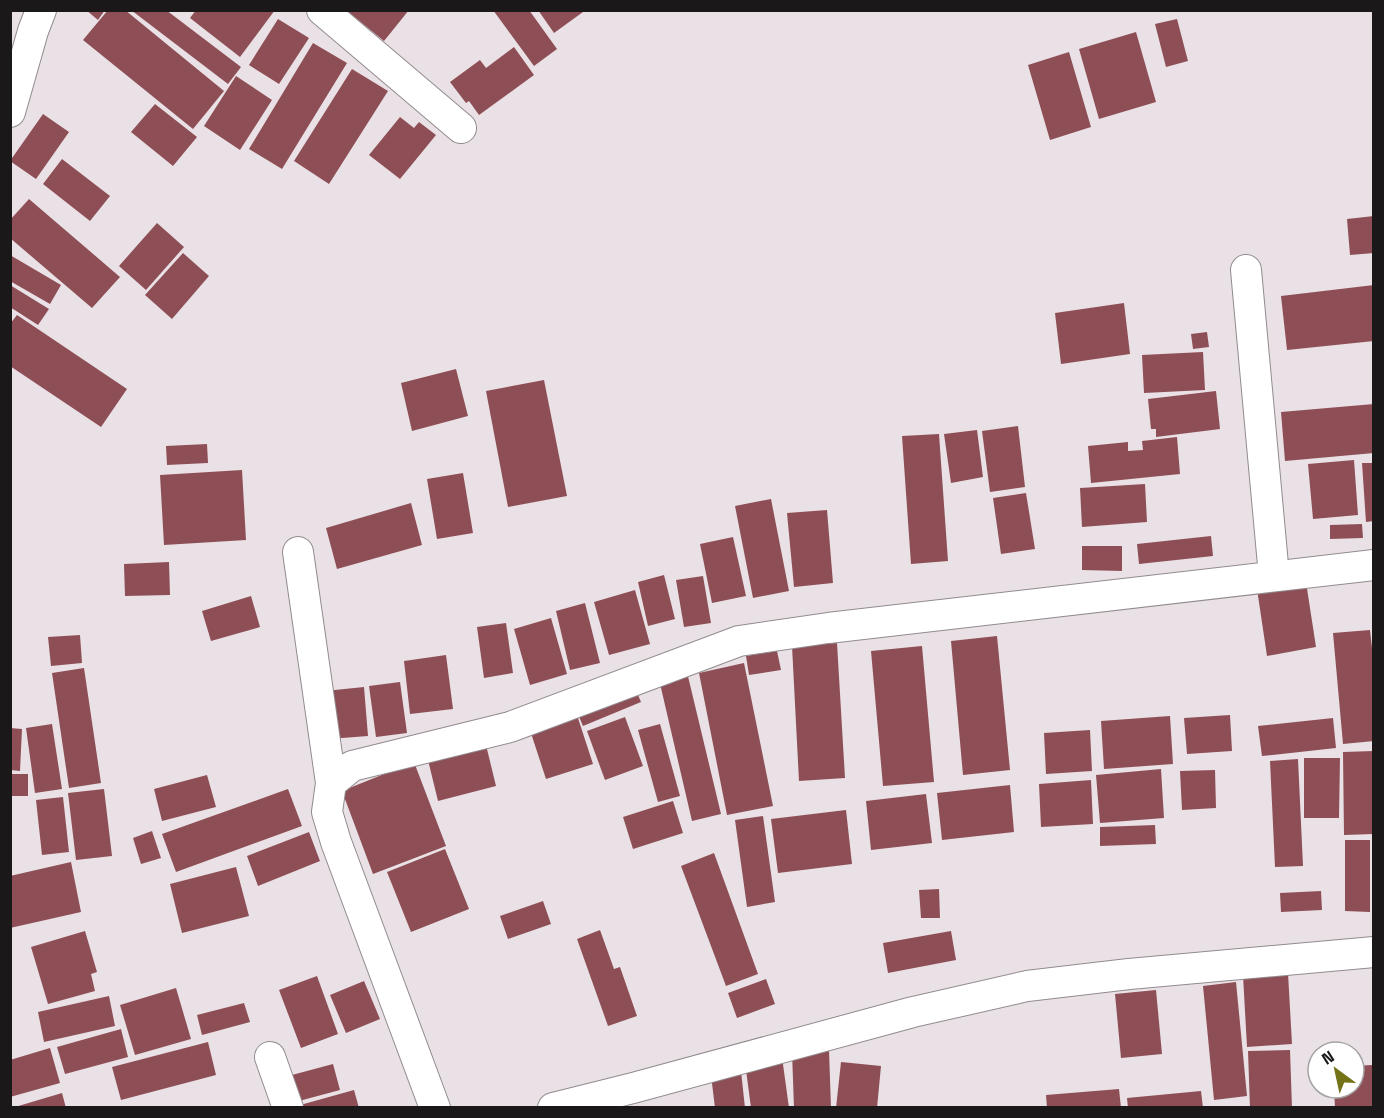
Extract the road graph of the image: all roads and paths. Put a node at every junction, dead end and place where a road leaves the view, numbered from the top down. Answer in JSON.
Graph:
{"nodes":[{"id":1,"x":41,"y":10,"type":"edge"},
{"id":2,"x":322,"y":10,"type":"edge"},
{"id":3,"x":10,"y":112,"type":"edge"},
{"id":4,"x":461,"y":128,"type":"dead end"},
{"id":5,"x":1246,"y":270,"type":"dead end"},
{"id":6,"x":298,"y":552,"type":"dead end"},
{"id":7,"x":1374,"y":565,"type":"edge"},
{"id":8,"x":1274,"y":576,"type":"junction"},
{"id":9,"x":331,"y":783,"type":"junction"},
{"id":10,"x":1374,"y":952,"type":"edge"},
{"id":11,"x":270,"y":1057,"type":"dead end"},
{"id":12,"x":288,"y":1107,"type":"edge"},
{"id":13,"x":435,"y":1107,"type":"edge"},
{"id":14,"x":553,"y":1107,"type":"edge"}],
"edges":[{"from":1,"to":3,"type":"street"},
{"from":2,"to":4,"type":"street"},
{"from":5,"to":8,"type":"street"},
{"from":6,"to":9,"type":"street"},
{"from":7,"to":8,"type":"street"},
{"from":8,"to":9,"type":"street"},
{"from":9,"to":13,"type":"street"},
{"from":10,"to":14,"type":"street"},
{"from":11,"to":12,"type":"street"}]}
